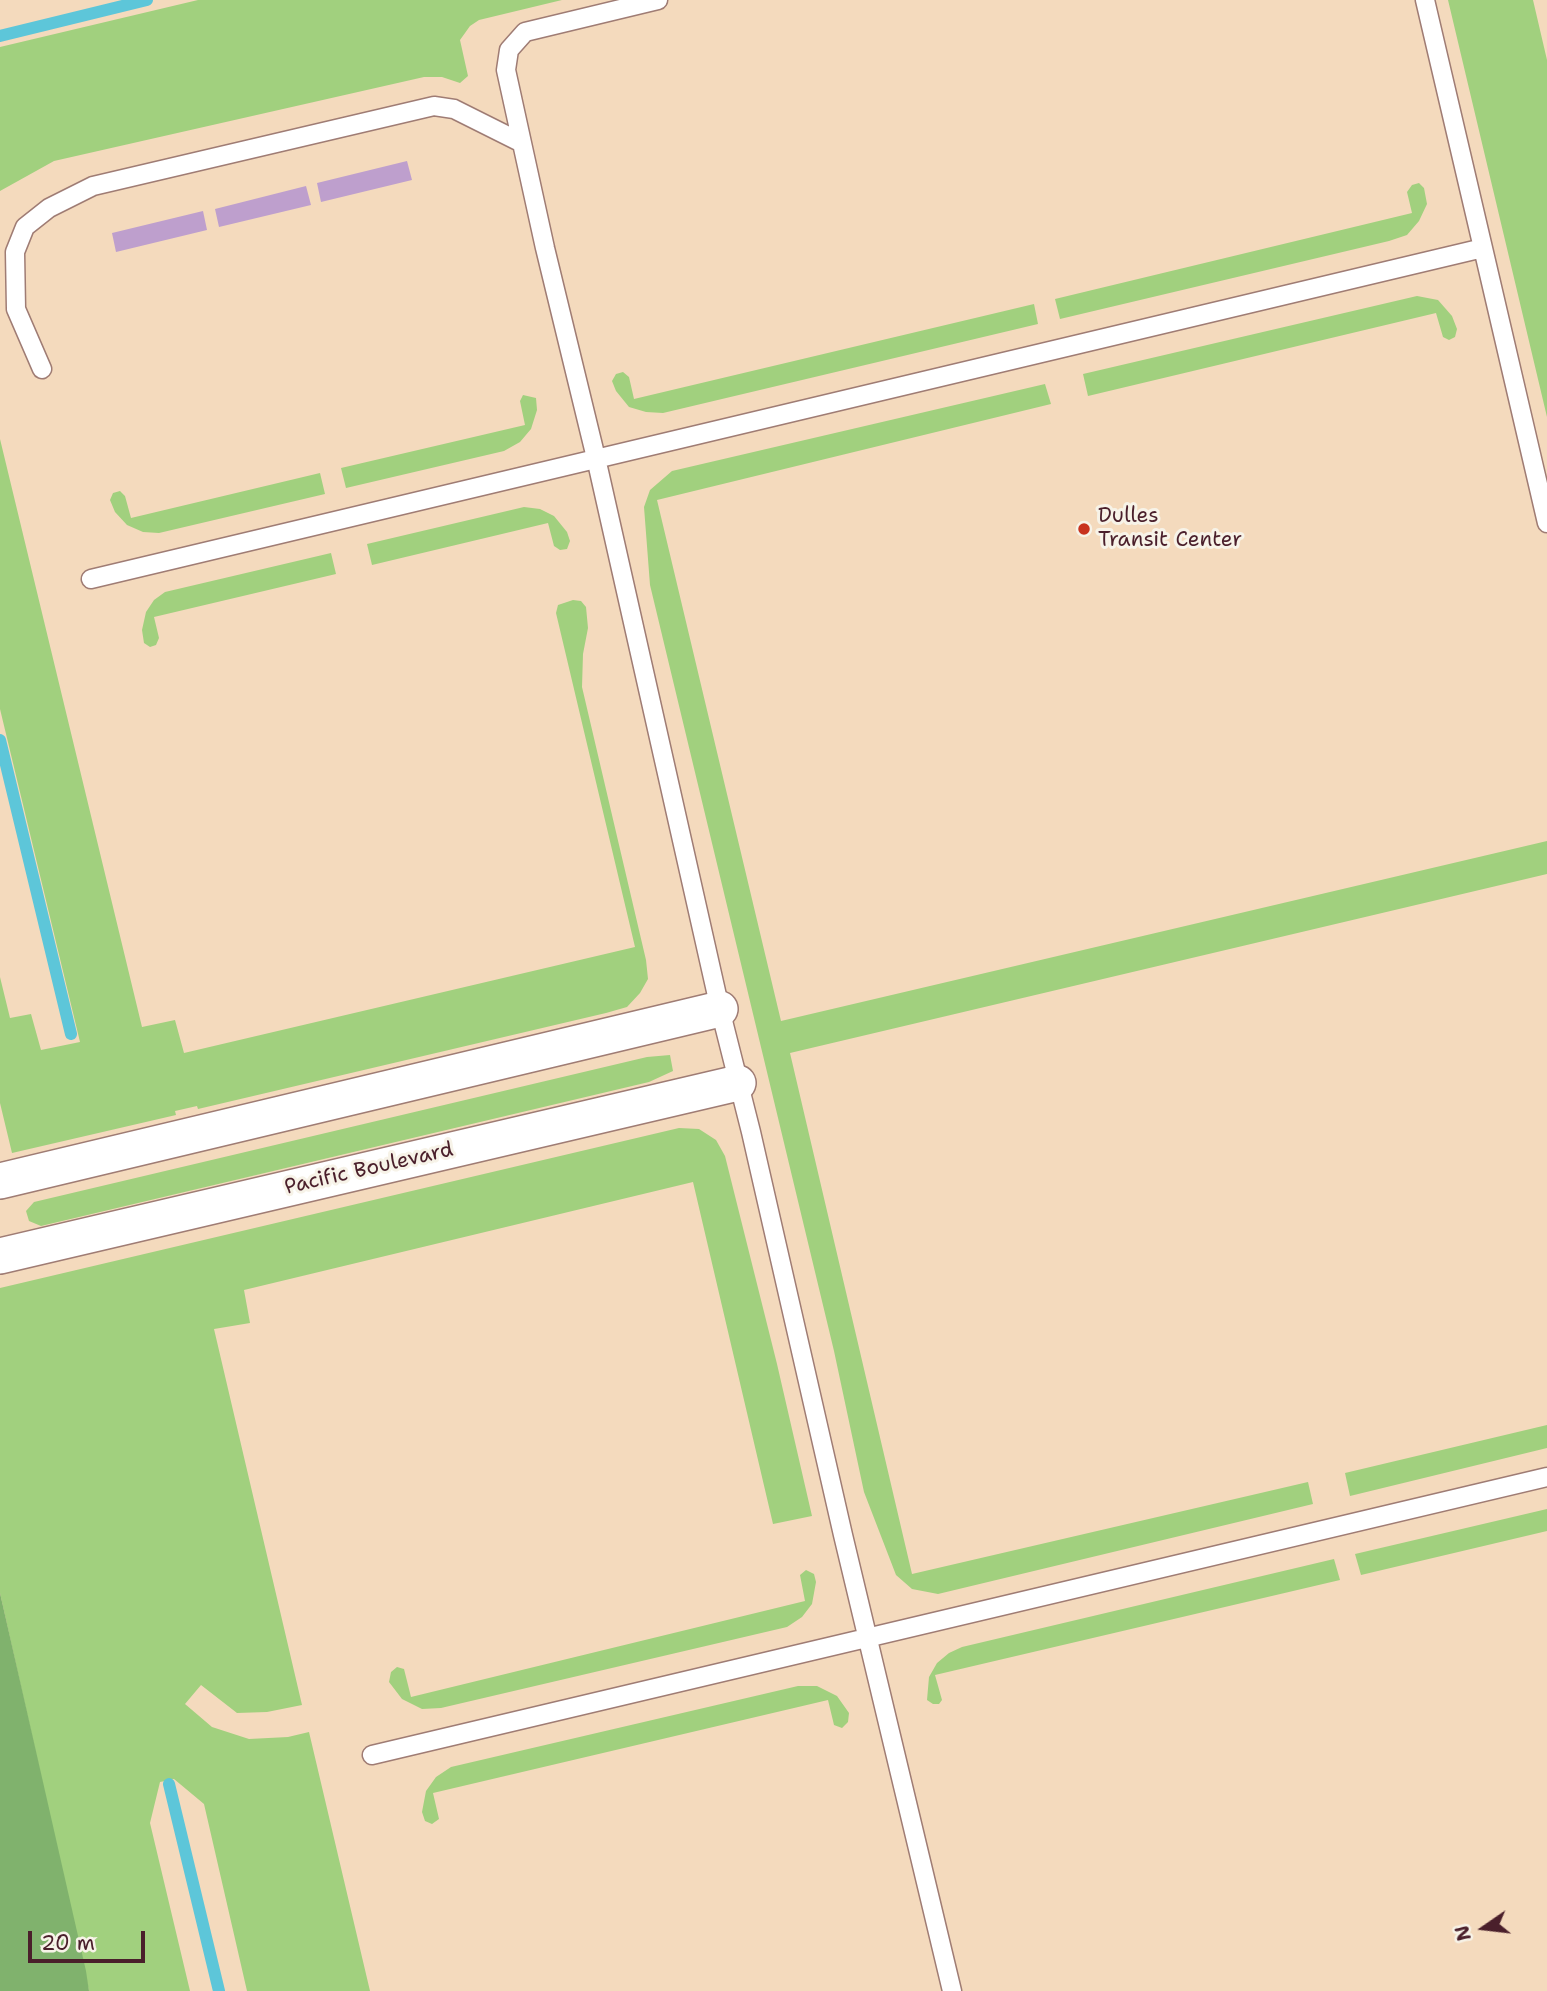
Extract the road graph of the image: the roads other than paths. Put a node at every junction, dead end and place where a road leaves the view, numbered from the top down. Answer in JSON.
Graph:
{"nodes":[{"id":1,"x":658,"y":0,"type":"edge"},
{"id":2,"x":1425,"y":0,"type":"edge"},
{"id":3,"x":522,"y":144,"type":"junction"},
{"id":4,"x":1482,"y":248,"type":"junction"},
{"id":5,"x":41,"y":369,"type":"dead end"},
{"id":6,"x":596,"y":458,"type":"junction"},
{"id":7,"x":1547,"y":523,"type":"edge"},
{"id":8,"x":91,"y":579,"type":"dead end"},
{"id":9,"x":720,"y":1009,"type":"junction"},
{"id":10,"x":738,"y":1083,"type":"junction"},
{"id":11,"x":0,"y":1181,"type":"edge"},
{"id":12,"x":0,"y":1256,"type":"edge"},
{"id":13,"x":1547,"y":1477,"type":"edge"},
{"id":14,"x":870,"y":1637,"type":"junction"},
{"id":15,"x":372,"y":1755,"type":"dead end"},
{"id":16,"x":953,"y":1991,"type":"edge"}],
"edges":[{"from":1,"to":3,"type":"lane"},
{"from":2,"to":4,"type":"lane"},
{"from":3,"to":5,"type":"lane"},
{"from":3,"to":6,"type":"lane"},
{"from":4,"to":6,"type":"lane"},
{"from":4,"to":7,"type":"lane"},
{"from":6,"to":8,"type":"lane"},
{"from":6,"to":9,"type":"lane"},
{"from":9,"to":10,"type":"lane"},
{"from":9,"to":11,"type":"street"},
{"from":10,"to":12,"type":"street","name":"Pacific Boulevard"},
{"from":10,"to":14,"type":"lane"},
{"from":13,"to":14,"type":"lane"},
{"from":14,"to":15,"type":"lane"},
{"from":14,"to":16,"type":"lane"}]}
